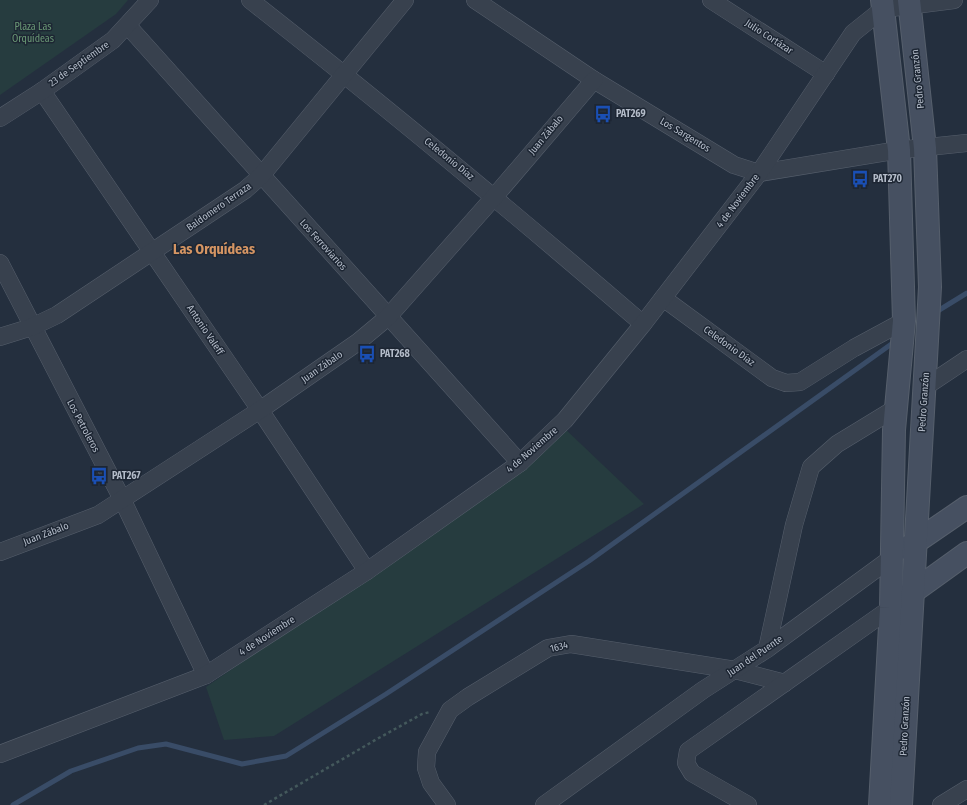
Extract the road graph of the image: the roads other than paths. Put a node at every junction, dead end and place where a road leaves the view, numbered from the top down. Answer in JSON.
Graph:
{"nodes":[{"id":1,"x":150,"y":0,"type":"edge"},
{"id":2,"x":250,"y":0,"type":"edge"},
{"id":3,"x":405,"y":0,"type":"edge"},
{"id":4,"x":475,"y":0,"type":"edge"},
{"id":5,"x":711,"y":0,"type":"edge"},
{"id":6,"x":954,"y":0,"type":"edge"},
{"id":7,"x":909,"y":2,"type":"edge"},
{"id":8,"x":882,"y":4,"type":"edge"},
{"id":9,"x":128,"y":26,"type":"junction"},
{"id":10,"x":344,"y":74,"type":"junction"},
{"id":11,"x":826,"y":74,"type":"junction"},
{"id":12,"x":594,"y":80,"type":"junction"},
{"id":13,"x":42,"y":91,"type":"junction"},
{"id":14,"x":0,"y":118,"type":"edge"},
{"id":15,"x":967,"y":143,"type":"edge"},
{"id":16,"x":926,"y":148,"type":"junction"},
{"id":17,"x":899,"y":150,"type":"junction"},
{"id":18,"x":759,"y":173,"type":"junction"},
{"id":19,"x":261,"y":176,"type":"junction"},
{"id":20,"x":495,"y":196,"type":"junction"},
{"id":21,"x":153,"y":252,"type":"junction"},
{"id":22,"x":0,"y":263,"type":"edge"},
{"id":23,"x":663,"y":298,"type":"junction"},
{"id":24,"x":388,"y":317,"type":"junction"},
{"id":25,"x":904,"y":321,"type":"junction"},
{"id":26,"x":643,"y":324,"type":"junction"},
{"id":27,"x":32,"y":327,"type":"junction"},
{"id":28,"x":0,"y":337,"type":"edge"},
{"id":29,"x":967,"y":359,"type":"edge"},
{"id":30,"x":925,"y":387,"type":"junction"},
{"id":31,"x":896,"y":408,"type":"junction"},
{"id":32,"x":260,"y":410,"type":"junction"},
{"id":33,"x":520,"y":463,"type":"junction"},
{"id":34,"x":122,"y":499,"type":"junction"},
{"id":35,"x":967,"y":507,"type":"edge"},
{"id":36,"x":916,"y":542,"type":"junction"},
{"id":37,"x":0,"y":552,"type":"edge"},
{"id":38,"x":967,"y":553,"type":"edge"},
{"id":39,"x":890,"y":559,"type":"junction"},
{"id":40,"x":367,"y":571,"type":"junction"},
{"id":41,"x":912,"y":593,"type":"junction"},
{"id":42,"x":891,"y":608,"type":"junction"},
{"id":43,"x":767,"y":649,"type":"junction"},
{"id":44,"x":735,"y":670,"type":"junction"},
{"id":45,"x":206,"y":675,"type":"junction"},
{"id":46,"x":785,"y":683,"type":"junction"},
{"id":47,"x":0,"y":754,"type":"edge"},
{"id":48,"x":967,"y":789,"type":"edge"},
{"id":49,"x":447,"y":805,"type":"edge"},
{"id":50,"x":544,"y":805,"type":"edge"},
{"id":51,"x":748,"y":805,"type":"edge"},
{"id":52,"x":880,"y":805,"type":"edge"},
{"id":53,"x":901,"y":805,"type":"edge"},
{"id":54,"x":941,"y":805,"type":"edge"}],
"edges":[{"from":1,"to":9,"type":"street","name":"23 de Septiembre"},
{"from":2,"to":10,"type":"street","name":"Celedonio Díaz"},
{"from":3,"to":10,"type":"street","name":"Baldomero Terraza"},
{"from":4,"to":12,"type":"street","name":"Los Sargentos"},
{"from":5,"to":11,"type":"street","name":"Julio Cortázar"},
{"from":6,"to":7,"type":"street"},
{"from":7,"to":8,"type":"street"},
{"from":7,"to":16,"type":"main road","name":"Pedro Granzón"},
{"from":8,"to":11,"type":"street","name":"4 de Noviembre"},
{"from":8,"to":17,"type":"main road","name":"Pedro Granzón"},
{"from":9,"to":13,"type":"street","name":"23 de Septiembre"},
{"from":9,"to":19,"type":"street","name":"Los Ferroviarios"},
{"from":10,"to":19,"type":"street","name":"Baldomero Terraza"},
{"from":10,"to":20,"type":"street","name":"Celedonio Díaz"},
{"from":11,"to":18,"type":"street","name":"4 de Noviembre"},
{"from":12,"to":18,"type":"street","name":"Los Sargentos"},
{"from":12,"to":20,"type":"street","name":"Juan Zábalo"},
{"from":13,"to":14,"type":"street","name":"23 de Septiembre"},
{"from":13,"to":21,"type":"street","name":"Antonio Valeff"},
{"from":15,"to":16,"type":"street","name":"Los Sargentos"},
{"from":16,"to":17,"type":"street","name":"Los Sargentos"},
{"from":16,"to":30,"type":"main road","name":"Pedro Granzón"},
{"from":17,"to":18,"type":"street","name":"Los Sargentos"},
{"from":17,"to":25,"type":"main road","name":"Pedro Granzón"},
{"from":18,"to":23,"type":"street","name":"4 de Noviembre"},
{"from":19,"to":21,"type":"street","name":"Baldomero Terraza"},
{"from":19,"to":24,"type":"street","name":"Los Ferroviarios"},
{"from":20,"to":24,"type":"street","name":"Juan Zábalo"},
{"from":20,"to":26,"type":"street","name":"Celedonio Díaz"},
{"from":21,"to":27,"type":"street","name":"Baldomero Terraza"},
{"from":21,"to":32,"type":"street","name":"Antonio Valeff"},
{"from":22,"to":27,"type":"street","name":"Los Petroleros"},
{"from":23,"to":25,"type":"street","name":"Celedonio Díaz"},
{"from":23,"to":26,"type":"street","name":"4 de Noviembre"},
{"from":24,"to":32,"type":"street","name":"Juan Zábalo"},
{"from":24,"to":33,"type":"street","name":"Los Ferroviarios"},
{"from":25,"to":31,"type":"main road","name":"Pedro Granzón"},
{"from":26,"to":33,"type":"street","name":"4 de Noviembre"},
{"from":27,"to":28,"type":"street","name":"Baldomero Terraza"},
{"from":27,"to":34,"type":"street","name":"Los Petroleros"},
{"from":29,"to":30,"type":"street"},
{"from":30,"to":36,"type":"main road","name":"Pedro Granzón"},
{"from":31,"to":39,"type":"main road","name":"Pedro Granzón"},
{"from":31,"to":43,"type":"street"},
{"from":32,"to":34,"type":"street","name":"Juan Zábalo"},
{"from":32,"to":40,"type":"street","name":"Antonio Valeff"},
{"from":33,"to":40,"type":"street","name":"4 de Noviembre"},
{"from":34,"to":37,"type":"street","name":"Juan Zábalo"},
{"from":34,"to":45,"type":"street","name":"Los Petroleros"},
{"from":35,"to":36,"type":"main road","name":"Juan del Puente"},
{"from":36,"to":39,"type":"main road","name":"Juan del Puente"},
{"from":36,"to":41,"type":"main road","name":"Pedro Granzón"},
{"from":38,"to":41,"type":"main road"},
{"from":39,"to":42,"type":"main road","name":"Pedro Granzón"},
{"from":39,"to":43,"type":"street","name":"Juan del Puente"},
{"from":40,"to":45,"type":"street","name":"4 de Noviembre"},
{"from":41,"to":42,"type":"main road"},
{"from":41,"to":53,"type":"main road","name":"Pedro Granzón"},
{"from":42,"to":46,"type":"street"},
{"from":42,"to":52,"type":"main road","name":"Pedro Granzón"},
{"from":43,"to":44,"type":"street","name":"Juan del Puente"},
{"from":44,"to":46,"type":"street","name":"1634"},
{"from":44,"to":49,"type":"street","name":"1634"},
{"from":44,"to":50,"type":"street","name":"Juan del Puente"},
{"from":45,"to":47,"type":"street","name":"4 de Noviembre"},
{"from":46,"to":51,"type":"street"},
{"from":48,"to":54,"type":"street"}]}
